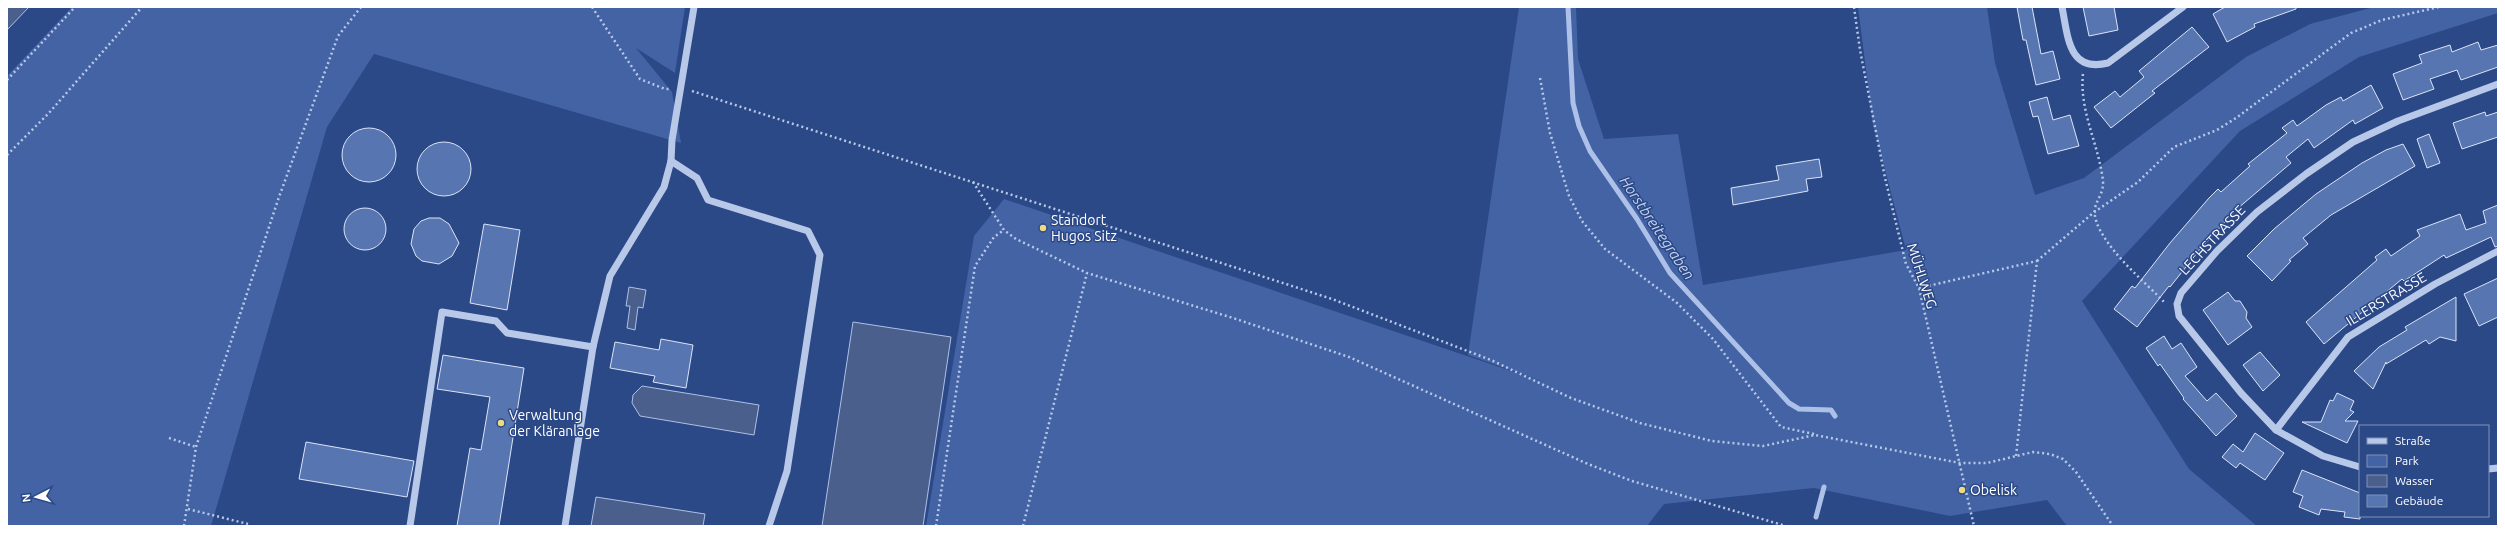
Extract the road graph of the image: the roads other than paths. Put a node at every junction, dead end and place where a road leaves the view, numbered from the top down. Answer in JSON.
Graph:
{"nodes":[{"id":1,"x":694,"y":7,"type":"edge"},
{"id":2,"x":2062,"y":7,"type":"edge"},
{"id":3,"x":2183,"y":7,"type":"edge"},
{"id":4,"x":2498,"y":84,"type":"edge"},
{"id":5,"x":671,"y":161,"type":"junction"},
{"id":6,"x":2498,"y":251,"type":"edge"},
{"id":7,"x":592,"y":347,"type":"junction"},
{"id":8,"x":2276,"y":430,"type":"junction"},
{"id":9,"x":2359,"y":467,"type":"edge"},
{"id":10,"x":410,"y":526,"type":"edge"},
{"id":11,"x":565,"y":526,"type":"edge"},
{"id":12,"x":769,"y":526,"type":"edge"}],
"edges":[{"from":1,"to":5,"type":"street"},
{"from":2,"to":3,"type":"street"},
{"from":4,"to":8,"type":"street","name":"LECHSTRASSE"},
{"from":5,"to":7,"type":"street"},
{"from":5,"to":12,"type":"street"},
{"from":6,"to":8,"type":"street","name":"ILLERSTRASSE"},
{"from":7,"to":10,"type":"street"},
{"from":7,"to":11,"type":"street"},
{"from":8,"to":9,"type":"street"}]}
